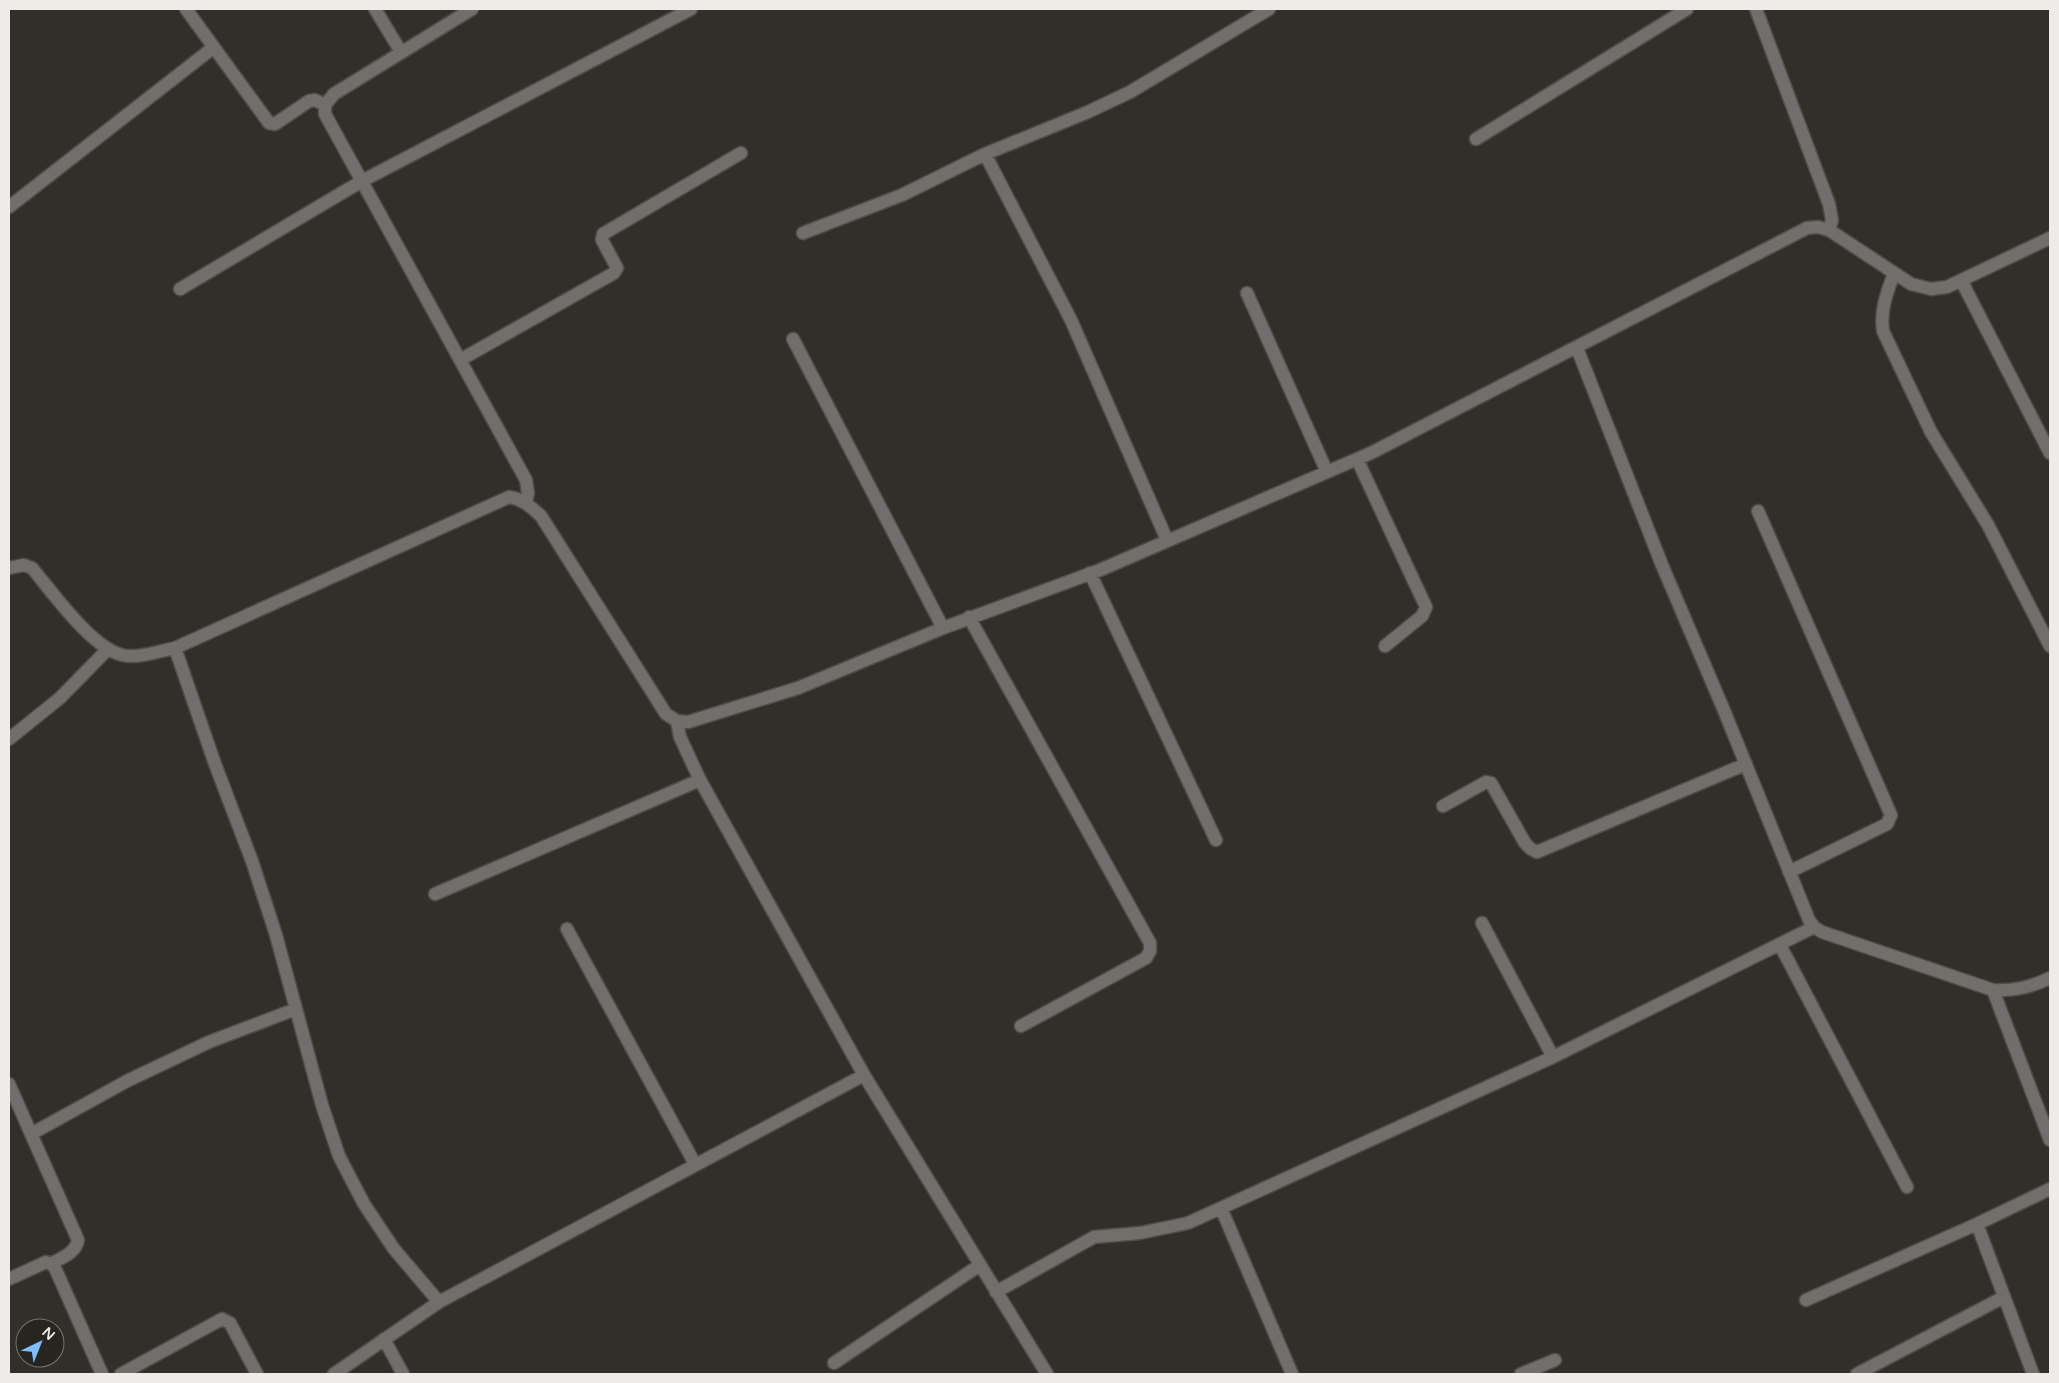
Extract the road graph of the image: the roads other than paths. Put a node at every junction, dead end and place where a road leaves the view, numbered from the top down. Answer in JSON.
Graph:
{"nodes":[{"id":1,"x":186,"y":9,"type":"edge"},
{"id":2,"x":374,"y":9,"type":"edge"},
{"id":3,"x":472,"y":9,"type":"edge"},
{"id":4,"x":691,"y":9,"type":"edge"},
{"id":5,"x":1269,"y":9,"type":"edge"},
{"id":6,"x":1687,"y":9,"type":"edge"},
{"id":7,"x":1756,"y":9,"type":"edge"},
{"id":8,"x":214,"y":47,"type":"junction"},
{"id":9,"x":402,"y":52,"type":"junction"},
{"id":10,"x":324,"y":105,"type":"junction"},
{"id":11,"x":1476,"y":139,"type":"dead end"},
{"id":12,"x":741,"y":154,"type":"dead end"},
{"id":13,"x":986,"y":154,"type":"junction"},
{"id":14,"x":362,"y":181,"type":"junction"},
{"id":15,"x":9,"y":207,"type":"edge"},
{"id":16,"x":1829,"y":230,"type":"junction"},
{"id":17,"x":803,"y":233,"type":"dead end"},
{"id":18,"x":2050,"y":238,"type":"edge"},
{"id":19,"x":1894,"y":273,"type":"junction"},
{"id":20,"x":1961,"y":280,"type":"junction"},
{"id":21,"x":180,"y":289,"type":"dead end"},
{"id":22,"x":1246,"y":293,"type":"dead end"},
{"id":23,"x":793,"y":340,"type":"dead end"},
{"id":24,"x":1577,"y":348,"type":"junction"},
{"id":25,"x":460,"y":360,"type":"junction"},
{"id":26,"x":2050,"y":453,"type":"edge"},
{"id":27,"x":1357,"y":458,"type":"junction"},
{"id":28,"x":1326,"y":472,"type":"junction"},
{"id":29,"x":526,"y":502,"type":"junction"},
{"id":30,"x":1758,"y":511,"type":"dead end"},
{"id":31,"x":1167,"y":540,"type":"junction"},
{"id":32,"x":9,"y":568,"type":"edge"},
{"id":33,"x":1090,"y":573,"type":"junction"},
{"id":34,"x":969,"y":618,"type":"junction"},
{"id":35,"x":943,"y":628,"type":"junction"},
{"id":36,"x":1385,"y":646,"type":"dead end"},
{"id":37,"x":2050,"y":646,"type":"edge"},
{"id":38,"x":175,"y":648,"type":"junction"},
{"id":39,"x":107,"y":650,"type":"junction"},
{"id":40,"x":677,"y":721,"type":"junction"},
{"id":41,"x":9,"y":739,"type":"edge"},
{"id":42,"x":1746,"y":764,"type":"junction"},
{"id":43,"x":700,"y":780,"type":"junction"},
{"id":44,"x":1443,"y":806,"type":"dead end"},
{"id":45,"x":1216,"y":840,"type":"dead end"},
{"id":46,"x":1789,"y":872,"type":"junction"},
{"id":47,"x":435,"y":894,"type":"dead end"},
{"id":48,"x":1482,"y":923,"type":"dead end"},
{"id":49,"x":1814,"y":928,"type":"junction"},
{"id":50,"x":567,"y":929,"type":"dead end"},
{"id":51,"x":1780,"y":944,"type":"junction"},
{"id":52,"x":2050,"y":978,"type":"edge"},
{"id":53,"x":1993,"y":990,"type":"junction"},
{"id":54,"x":296,"y":1009,"type":"junction"},
{"id":55,"x":1021,"y":1026,"type":"dead end"},
{"id":56,"x":1553,"y":1057,"type":"junction"},
{"id":57,"x":864,"y":1075,"type":"junction"},
{"id":58,"x":9,"y":1084,"type":"edge"},
{"id":59,"x":31,"y":1134,"type":"junction"},
{"id":60,"x":2050,"y":1140,"type":"edge"},
{"id":61,"x":695,"y":1164,"type":"junction"},
{"id":62,"x":1907,"y":1187,"type":"dead end"},
{"id":63,"x":2050,"y":1189,"type":"edge"},
{"id":64,"x":1221,"y":1208,"type":"junction"},
{"id":65,"x":1977,"y":1224,"type":"junction"},
{"id":66,"x":51,"y":1264,"type":"junction"},
{"id":67,"x":980,"y":1265,"type":"junction"},
{"id":68,"x":9,"y":1279,"type":"edge"},
{"id":69,"x":996,"y":1292,"type":"junction"},
{"id":70,"x":2004,"y":1297,"type":"junction"},
{"id":71,"x":1806,"y":1300,"type":"dead end"},
{"id":72,"x":439,"y":1302,"type":"junction"},
{"id":73,"x":384,"y":1339,"type":"junction"},
{"id":74,"x":1556,"y":1360,"type":"dead end"},
{"id":75,"x":834,"y":1364,"type":"dead end"},
{"id":76,"x":102,"y":1374,"type":"edge"},
{"id":77,"x":122,"y":1374,"type":"edge"},
{"id":78,"x":257,"y":1374,"type":"edge"},
{"id":79,"x":334,"y":1374,"type":"edge"},
{"id":80,"x":403,"y":1374,"type":"edge"},
{"id":81,"x":1046,"y":1374,"type":"edge"},
{"id":82,"x":1292,"y":1374,"type":"edge"},
{"id":83,"x":1521,"y":1374,"type":"edge"},
{"id":84,"x":1857,"y":1374,"type":"edge"},
{"id":85,"x":2033,"y":1374,"type":"edge"}],
"edges":[{"from":1,"to":8,"type":"street"},
{"from":2,"to":9,"type":"street"},
{"from":3,"to":9,"type":"street"},
{"from":4,"to":14,"type":"street"},
{"from":5,"to":13,"type":"street"},
{"from":6,"to":11,"type":"street"},
{"from":7,"to":16,"type":"street"},
{"from":8,"to":10,"type":"street"},
{"from":8,"to":15,"type":"street"},
{"from":9,"to":10,"type":"street"},
{"from":10,"to":14,"type":"street"},
{"from":12,"to":25,"type":"street"},
{"from":13,"to":17,"type":"street"},
{"from":13,"to":31,"type":"street"},
{"from":14,"to":21,"type":"street"},
{"from":14,"to":25,"type":"street"},
{"from":16,"to":19,"type":"street"},
{"from":16,"to":24,"type":"street"},
{"from":18,"to":20,"type":"street"},
{"from":19,"to":20,"type":"street"},
{"from":19,"to":37,"type":"street"},
{"from":20,"to":26,"type":"street"},
{"from":22,"to":28,"type":"street"},
{"from":23,"to":35,"type":"street"},
{"from":24,"to":27,"type":"street"},
{"from":24,"to":42,"type":"street"},
{"from":25,"to":29,"type":"street"},
{"from":27,"to":28,"type":"street"},
{"from":27,"to":36,"type":"street"},
{"from":28,"to":31,"type":"street"},
{"from":29,"to":38,"type":"street"},
{"from":29,"to":40,"type":"street"},
{"from":30,"to":46,"type":"street"},
{"from":31,"to":33,"type":"street"},
{"from":32,"to":39,"type":"street"},
{"from":33,"to":34,"type":"street"},
{"from":33,"to":45,"type":"street"},
{"from":34,"to":35,"type":"street"},
{"from":34,"to":55,"type":"street"},
{"from":35,"to":40,"type":"street"},
{"from":38,"to":39,"type":"street"},
{"from":38,"to":54,"type":"street"},
{"from":39,"to":41,"type":"street"},
{"from":40,"to":43,"type":"street"},
{"from":42,"to":44,"type":"street"},
{"from":42,"to":46,"type":"street"},
{"from":43,"to":47,"type":"street"},
{"from":43,"to":57,"type":"street"},
{"from":46,"to":49,"type":"street"},
{"from":48,"to":56,"type":"street"},
{"from":49,"to":51,"type":"street"},
{"from":49,"to":53,"type":"street"},
{"from":50,"to":61,"type":"street"},
{"from":51,"to":56,"type":"street"},
{"from":51,"to":62,"type":"street"},
{"from":52,"to":53,"type":"street"},
{"from":53,"to":60,"type":"street"},
{"from":54,"to":59,"type":"street"},
{"from":54,"to":72,"type":"street"},
{"from":56,"to":64,"type":"street"},
{"from":57,"to":61,"type":"street"},
{"from":57,"to":67,"type":"street"},
{"from":58,"to":59,"type":"street"},
{"from":59,"to":66,"type":"street"},
{"from":61,"to":72,"type":"street"},
{"from":63,"to":65,"type":"street"},
{"from":64,"to":69,"type":"street"},
{"from":64,"to":82,"type":"street"},
{"from":65,"to":70,"type":"street"},
{"from":65,"to":71,"type":"street"},
{"from":66,"to":68,"type":"street"},
{"from":66,"to":76,"type":"street"},
{"from":67,"to":69,"type":"street"},
{"from":67,"to":75,"type":"street"},
{"from":69,"to":81,"type":"street"},
{"from":70,"to":84,"type":"street"},
{"from":70,"to":85,"type":"street"},
{"from":72,"to":73,"type":"street"},
{"from":73,"to":79,"type":"street"},
{"from":73,"to":80,"type":"street"},
{"from":74,"to":83,"type":"street"},
{"from":77,"to":78,"type":"street"}]}
